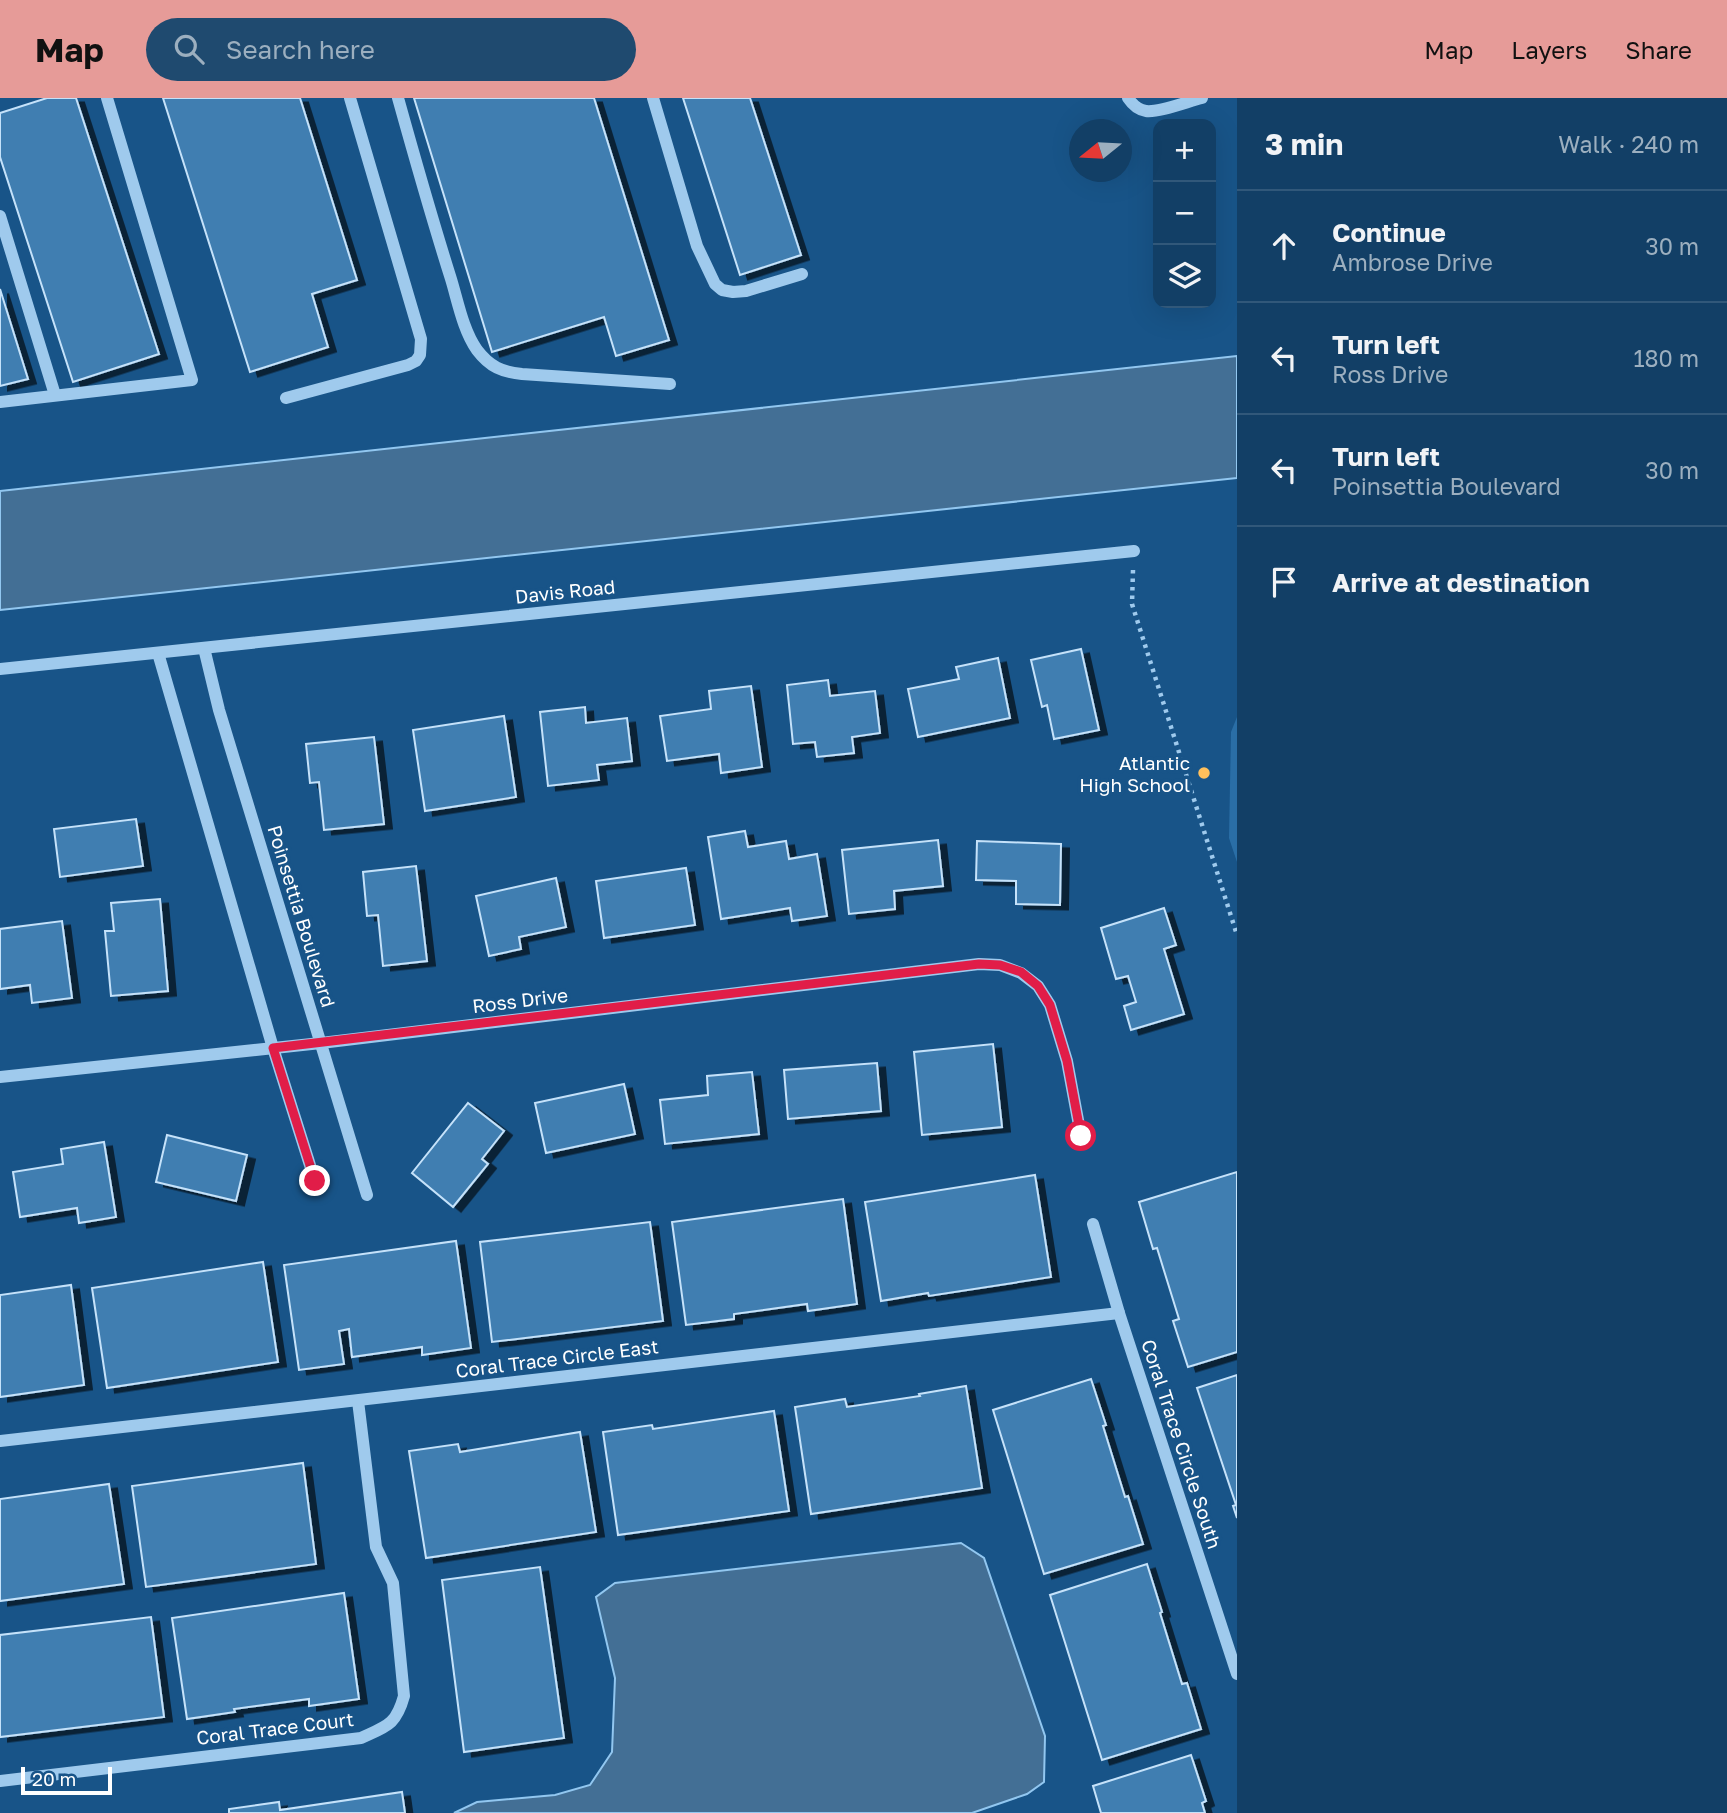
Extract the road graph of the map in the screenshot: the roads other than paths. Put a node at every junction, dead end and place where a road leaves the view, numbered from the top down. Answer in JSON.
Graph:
{"nodes":[{"id":1,"x":107,"y":98,"type":"edge"},
{"id":2,"x":350,"y":98,"type":"edge"},
{"id":3,"x":398,"y":98,"type":"edge"},
{"id":4,"x":653,"y":98,"type":"edge"},
{"id":5,"x":1128,"y":98,"type":"edge"},
{"id":6,"x":1202,"y":98,"type":"edge"},
{"id":7,"x":0,"y":216,"type":"edge"},
{"id":8,"x":802,"y":274,"type":"dead end"},
{"id":9,"x":670,"y":384,"type":"dead end"},
{"id":10,"x":55,"y":396,"type":"junction"},
{"id":11,"x":286,"y":398,"type":"dead end"},
{"id":12,"x":0,"y":402,"type":"edge"},
{"id":13,"x":1134,"y":551,"type":"road end"},
{"id":14,"x":204,"y":648,"type":"junction"},
{"id":15,"x":158,"y":653,"type":"junction"},
{"id":16,"x":0,"y":669,"type":"edge"},
{"id":17,"x":321,"y":1043,"type":"junction"},
{"id":18,"x":273,"y":1048,"type":"junction"},
{"id":19,"x":0,"y":1077,"type":"edge"},
{"id":20,"x":1081,"y":1136,"type":"dead end"},
{"id":21,"x":315,"y":1181,"type":"dead end"},
{"id":22,"x":367,"y":1195,"type":"dead end"},
{"id":23,"x":1093,"y":1224,"type":"dead end"},
{"id":24,"x":1119,"y":1312,"type":"junction"},
{"id":25,"x":358,"y":1401,"type":"junction"},
{"id":26,"x":0,"y":1441,"type":"edge"},
{"id":27,"x":1237,"y":1674,"type":"edge"},
{"id":28,"x":0,"y":1781,"type":"edge"}],
"edges":[{"from":1,"to":10,"type":"street"},
{"from":2,"to":11,"type":"street"},
{"from":3,"to":9,"type":"street"},
{"from":4,"to":8,"type":"street"},
{"from":5,"to":6,"type":"street"},
{"from":7,"to":10,"type":"street"},
{"from":10,"to":12,"type":"street"},
{"from":13,"to":14,"type":"street","name":"Davis Road"},
{"from":14,"to":15,"type":"street","name":"Davis Road"},
{"from":14,"to":17,"type":"street","name":"Poinsettia Boulevard"},
{"from":15,"to":16,"type":"street","name":"Davis Road"},
{"from":15,"to":18,"type":"street"},
{"from":17,"to":18,"type":"street","name":"Ross Drive"},
{"from":17,"to":20,"type":"street","name":"Ross Drive"},
{"from":17,"to":22,"type":"street","name":"Poinsettia Boulevard"},
{"from":18,"to":19,"type":"street","name":"Ross Drive"},
{"from":18,"to":21,"type":"street"},
{"from":23,"to":24,"type":"street","name":"Coral Trace Circle South"},
{"from":24,"to":25,"type":"street","name":"Coral Trace Circle East"},
{"from":24,"to":27,"type":"street","name":"Coral Trace Circle South"},
{"from":25,"to":26,"type":"street","name":"Coral Trace Circle East"},
{"from":25,"to":28,"type":"street","name":"Coral Trace Court"}]}
